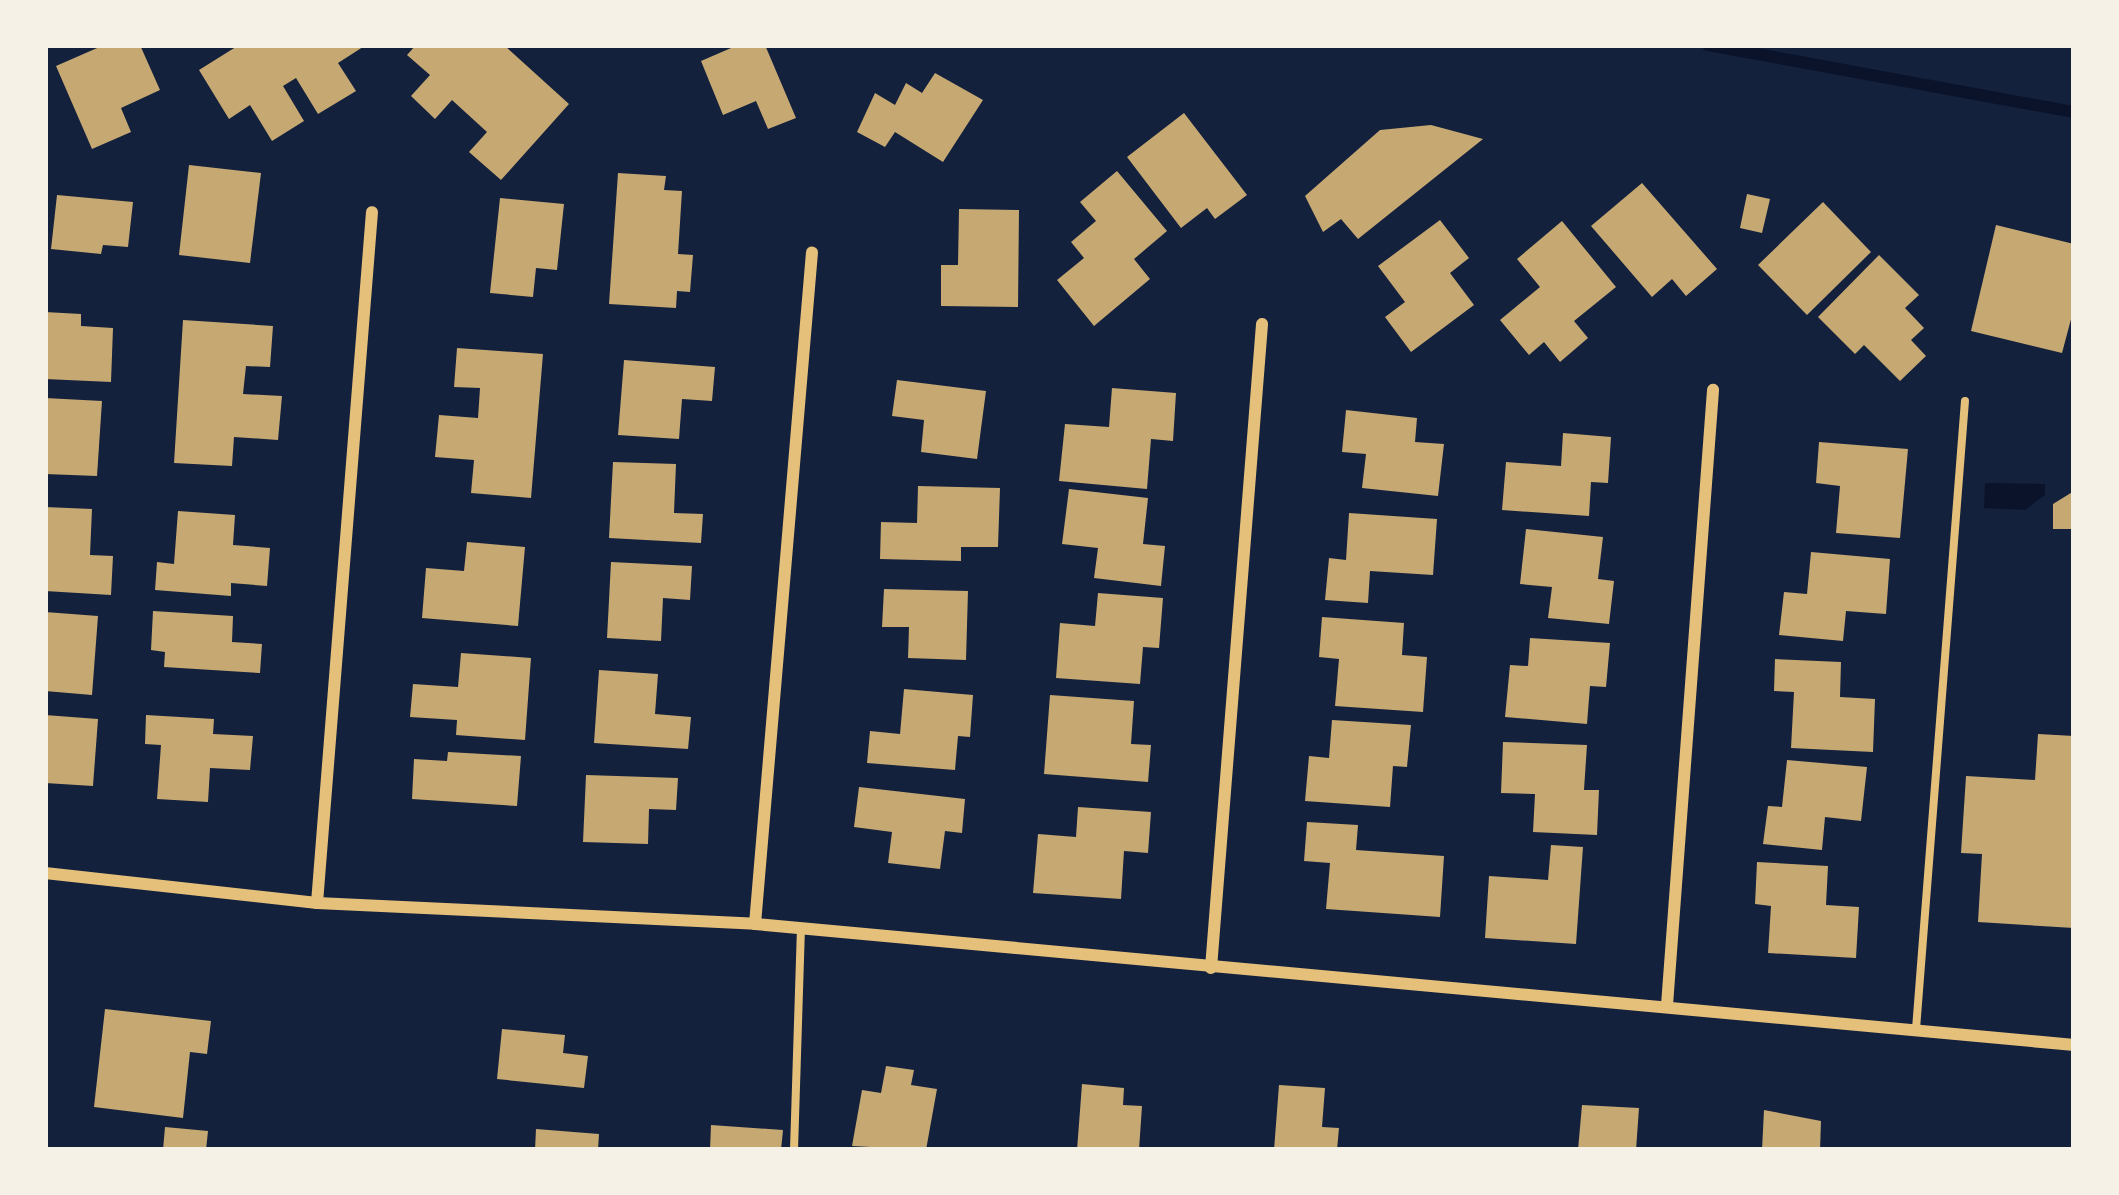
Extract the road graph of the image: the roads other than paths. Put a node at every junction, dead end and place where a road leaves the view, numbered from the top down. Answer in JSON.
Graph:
{"nodes":[{"id":1,"x":373,"y":212,"type":"dead end"},
{"id":2,"x":812,"y":252,"type":"dead end"},
{"id":3,"x":1262,"y":324,"type":"dead end"},
{"id":4,"x":1713,"y":390,"type":"dead end"},
{"id":5,"x":1965,"y":401,"type":"dead end"},
{"id":6,"x":45,"y":873,"type":"edge"},
{"id":7,"x":317,"y":903,"type":"junction"},
{"id":8,"x":755,"y":924,"type":"junction"},
{"id":9,"x":801,"y":929,"type":"junction"},
{"id":10,"x":1211,"y":968,"type":"junction"},
{"id":11,"x":1666,"y":1005,"type":"junction"},
{"id":12,"x":1916,"y":1030,"type":"junction"},
{"id":13,"x":2074,"y":1045,"type":"edge"},
{"id":14,"x":794,"y":1150,"type":"edge"}],
"edges":[{"from":1,"to":7,"type":"street"},
{"from":2,"to":8,"type":"street"},
{"from":3,"to":10,"type":"street"},
{"from":4,"to":11,"type":"street"},
{"from":5,"to":12,"type":"lane"},
{"from":6,"to":7,"type":"street"},
{"from":7,"to":8,"type":"street"},
{"from":8,"to":9,"type":"street"},
{"from":9,"to":10,"type":"street"},
{"from":9,"to":14,"type":"lane"},
{"from":10,"to":11,"type":"street"},
{"from":11,"to":12,"type":"street"},
{"from":12,"to":13,"type":"street"}]}
